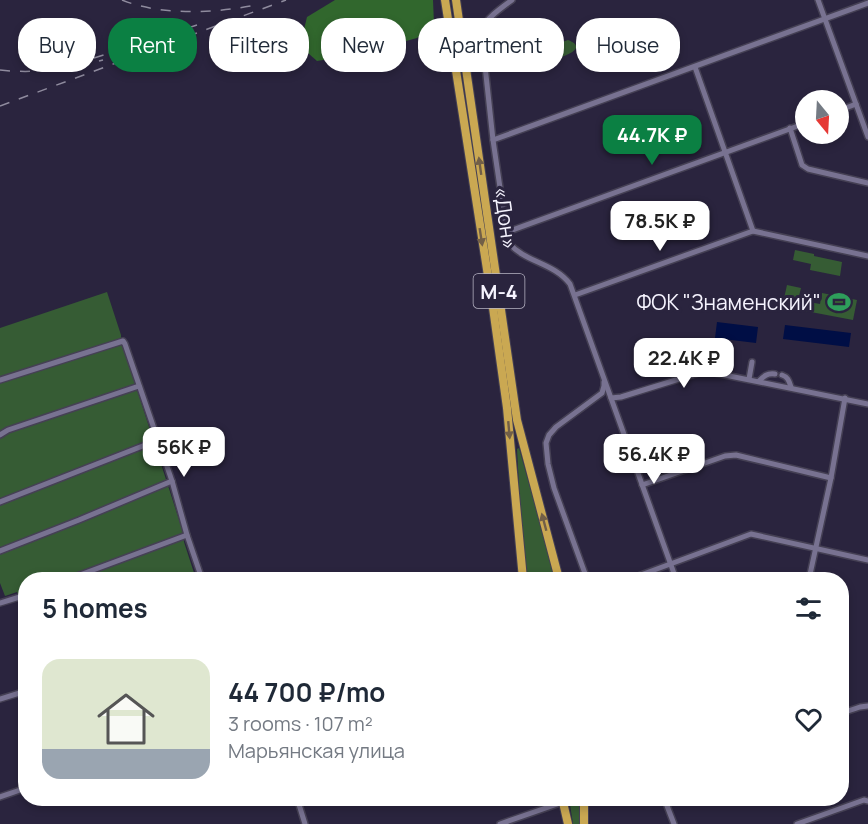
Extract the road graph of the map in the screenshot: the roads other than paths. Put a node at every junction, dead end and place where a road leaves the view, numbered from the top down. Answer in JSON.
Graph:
{"nodes":[{"id":1,"x":445,"y":0,"type":"edge"},
{"id":2,"x":456,"y":0,"type":"edge"},
{"id":3,"x":512,"y":0,"type":"edge"},
{"id":4,"x":818,"y":0,"type":"edge"},
{"id":5,"x":868,"y":3,"type":"edge"},
{"id":6,"x":825,"y":19,"type":"junction"},
{"id":7,"x":694,"y":67,"type":"junction"},
{"id":8,"x":856,"y":104,"type":"junction"},
{"id":9,"x":849,"y":107,"type":"edge"},
{"id":10,"x":795,"y":126,"type":"edge"},
{"id":11,"x":790,"y":128,"type":"junction"},
{"id":12,"x":868,"y":137,"type":"edge"},
{"id":13,"x":493,"y":140,"type":"junction"},
{"id":14,"x":725,"y":151,"type":"junction"},
{"id":15,"x":868,"y":183,"type":"edge"},
{"id":16,"x":753,"y":231,"type":"junction"},
{"id":17,"x":507,"y":232,"type":"junction"},
{"id":18,"x":868,"y":256,"type":"edge"},
{"id":19,"x":575,"y":295,"type":"junction"},
{"id":20,"x":752,"y":362,"type":"dead end"},
{"id":21,"x":775,"y":374,"type":"dead end"},
{"id":22,"x":782,"y":375,"type":"dead end"},
{"id":23,"x":749,"y":379,"type":"junction"},
{"id":24,"x":0,"y":380,"type":"edge"},
{"id":25,"x":604,"y":381,"type":"junction"},
{"id":26,"x":759,"y":381,"type":"junction"},
{"id":27,"x":139,"y":386,"type":"junction"},
{"id":28,"x":790,"y":387,"type":"junction"},
{"id":29,"x":611,"y":398,"type":"junction"},
{"id":30,"x":845,"y":399,"type":"junction"},
{"id":31,"x":868,"y":404,"type":"edge"},
{"id":32,"x":0,"y":435,"type":"edge"},
{"id":33,"x":158,"y":440,"type":"junction"},
{"id":34,"x":831,"y":478,"type":"junction"},
{"id":35,"x":172,"y":480,"type":"junction"},
{"id":36,"x":642,"y":485,"type":"junction"},
{"id":37,"x":0,"y":502,"type":"edge"},
{"id":38,"x":187,"y":535,"type":"junction"},
{"id":39,"x":816,"y":549,"type":"junction"},
{"id":40,"x":0,"y":551,"type":"edge"},
{"id":41,"x":868,"y":560,"type":"edge"},
{"id":42,"x":671,"y":564,"type":"junction"},
{"id":43,"x":89,"y":572,"type":"edge"},
{"id":44,"x":200,"y":572,"type":"edge"},
{"id":45,"x":522,"y":572,"type":"edge"},
{"id":46,"x":558,"y":572,"type":"edge"},
{"id":47,"x":584,"y":572,"type":"edge"},
{"id":48,"x":649,"y":572,"type":"edge"},
{"id":49,"x":674,"y":572,"type":"edge"},
{"id":50,"x":811,"y":572,"type":"edge"},
{"id":51,"x":18,"y":597,"type":"edge"},
{"id":52,"x":0,"y":603,"type":"edge"},
{"id":53,"x":18,"y":693,"type":"edge"},
{"id":54,"x":0,"y":699,"type":"edge"},
{"id":55,"x":868,"y":706,"type":"edge"},
{"id":56,"x":849,"y":711,"type":"edge"},
{"id":57,"x":18,"y":791,"type":"edge"},
{"id":58,"x":0,"y":797,"type":"edge"},
{"id":59,"x":868,"y":801,"type":"edge"},
{"id":60,"x":849,"y":805,"type":"edge"},
{"id":61,"x":299,"y":806,"type":"edge"},
{"id":62,"x":546,"y":806,"type":"edge"},
{"id":63,"x":564,"y":806,"type":"edge"},
{"id":64,"x":584,"y":806,"type":"edge"},
{"id":65,"x":667,"y":806,"type":"edge"},
{"id":66,"x":847,"y":806,"type":"edge"},
{"id":67,"x":305,"y":824,"type":"edge"},
{"id":68,"x":500,"y":824,"type":"edge"},
{"id":69,"x":568,"y":824,"type":"edge"},
{"id":70,"x":585,"y":824,"type":"edge"},
{"id":71,"x":674,"y":824,"type":"edge"},
{"id":72,"x":797,"y":824,"type":"edge"}],
"edges":[{"from":1,"to":45,"type":"highway","name":"«Дон»","number":"М-4","one_way":true},
{"from":46,"to":2,"type":"highway","name":"«Дон»","number":"М-4","one_way":true},
{"from":3,"to":13,"type":"street"},
{"from":4,"to":6,"type":"street"},
{"from":5,"to":6,"type":"street"},
{"from":6,"to":7,"type":"street"},
{"from":6,"to":8,"type":"street"},
{"from":7,"to":13,"type":"street"},
{"from":7,"to":14,"type":"street"},
{"from":8,"to":9,"type":"street"},
{"from":8,"to":12,"type":"street"},
{"from":10,"to":11,"type":"street"},
{"from":11,"to":14,"type":"street"},
{"from":11,"to":15,"type":"street"},
{"from":13,"to":17,"type":"street"},
{"from":14,"to":16,"type":"street"},
{"from":14,"to":17,"type":"street"},
{"from":16,"to":18,"type":"street"},
{"from":16,"to":19,"type":"street"},
{"from":17,"to":19,"type":"street"},
{"from":19,"to":25,"type":"street"},
{"from":20,"to":23,"type":"street"},
{"from":21,"to":26,"type":"street"},
{"from":22,"to":28,"type":"street"},
{"from":23,"to":26,"type":"street"},
{"from":23,"to":29,"type":"street"},
{"from":24,"to":27,"type":"street"},
{"from":25,"to":29,"type":"street"},
{"from":25,"to":47,"type":"street"},
{"from":26,"to":28,"type":"street"},
{"from":27,"to":32,"type":"street"},
{"from":27,"to":33,"type":"street"},
{"from":28,"to":30,"type":"street"},
{"from":29,"to":36,"type":"street"},
{"from":30,"to":31,"type":"street"},
{"from":30,"to":34,"type":"street"},
{"from":33,"to":35,"type":"street"},
{"from":33,"to":37,"type":"street"},
{"from":34,"to":36,"type":"street"},
{"from":34,"to":39,"type":"street"},
{"from":35,"to":38,"type":"street"},
{"from":35,"to":40,"type":"street"},
{"from":36,"to":42,"type":"street"},
{"from":38,"to":43,"type":"street"},
{"from":38,"to":44,"type":"street"},
{"from":39,"to":41,"type":"street"},
{"from":39,"to":42,"type":"street"},
{"from":39,"to":50,"type":"street"},
{"from":42,"to":48,"type":"street"},
{"from":42,"to":49,"type":"street"},
{"from":51,"to":52,"type":"street"},
{"from":53,"to":54,"type":"street"},
{"from":55,"to":56,"type":"street"},
{"from":57,"to":58,"type":"street"},
{"from":59,"to":60,"type":"street"},
{"from":61,"to":67,"type":"street"},
{"from":62,"to":68,"type":"street"},
{"from":63,"to":69,"type":"highway"},
{"from":64,"to":70,"type":"highway"},
{"from":65,"to":71,"type":"street"},
{"from":66,"to":72,"type":"street"}]}
